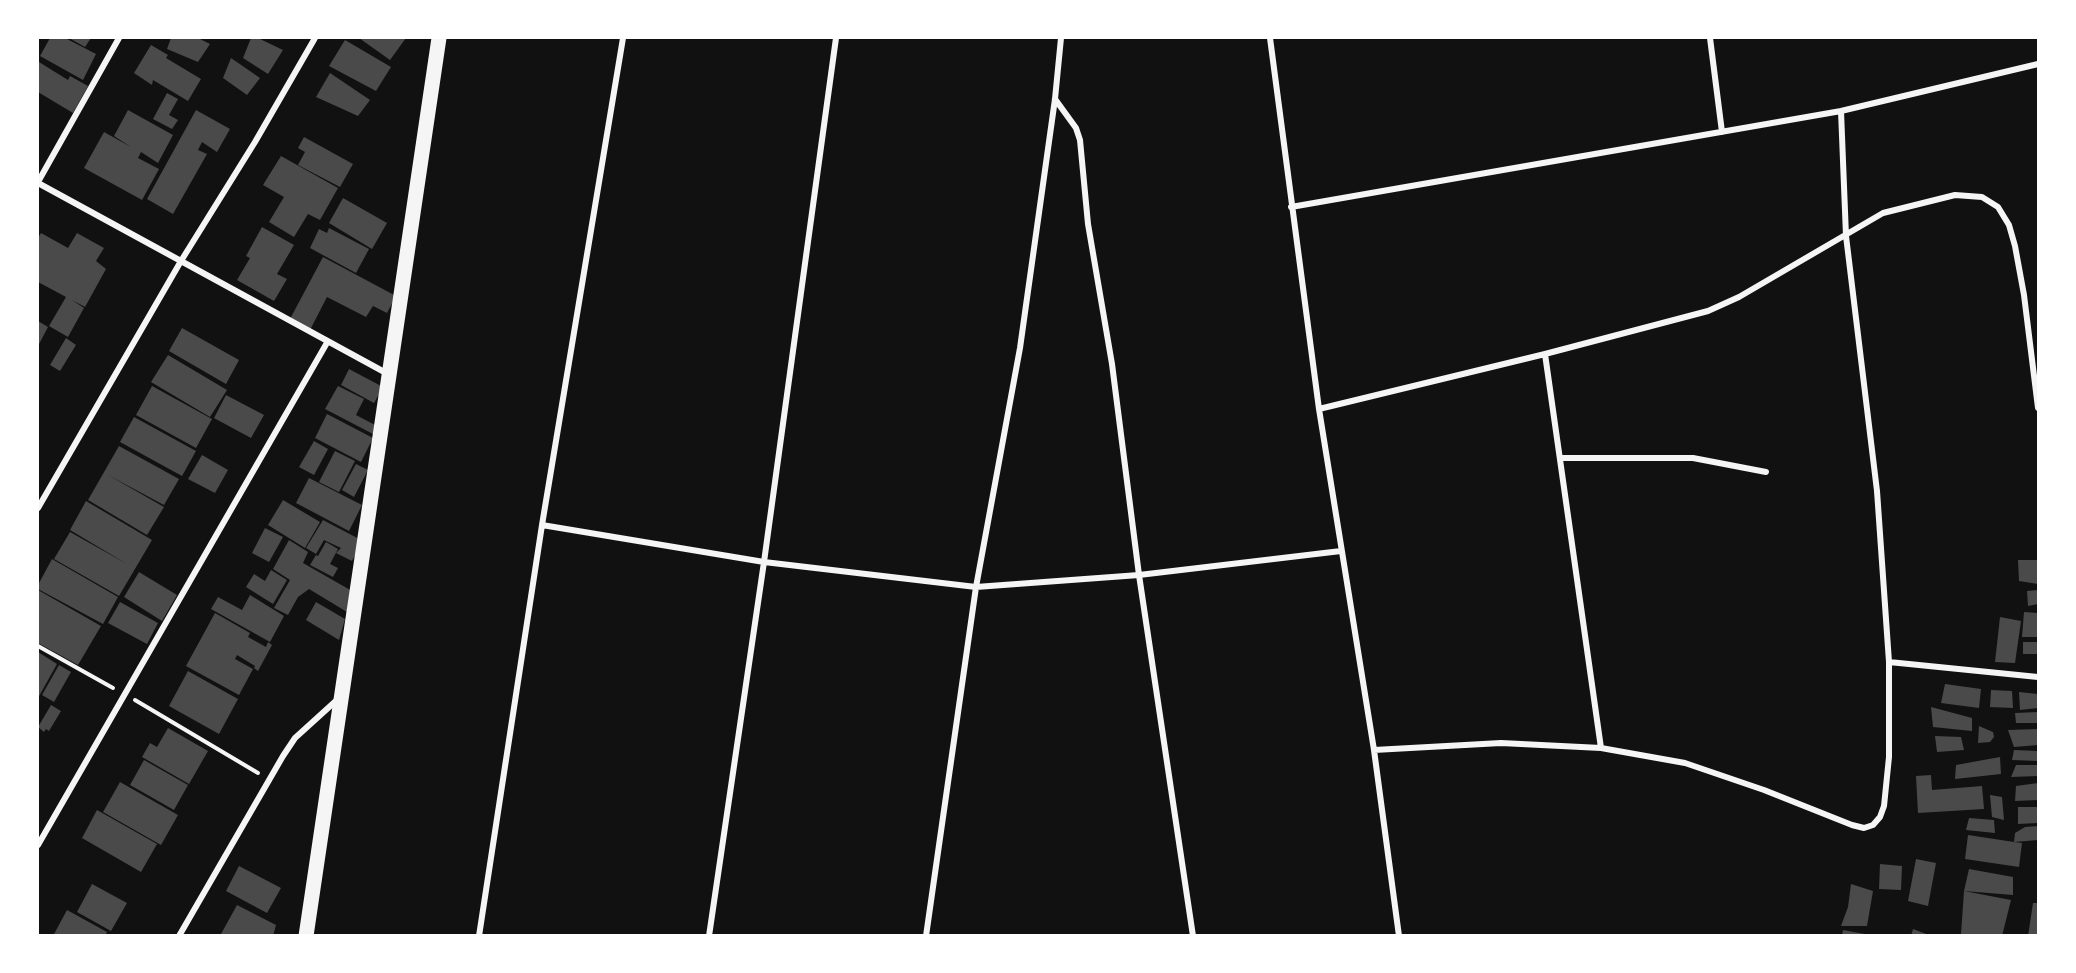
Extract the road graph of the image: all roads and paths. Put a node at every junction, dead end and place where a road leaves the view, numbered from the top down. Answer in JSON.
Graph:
{"nodes":[{"id":1,"x":119,"y":38,"type":"edge"},
{"id":2,"x":315,"y":38,"type":"edge"},
{"id":3,"x":439,"y":38,"type":"edge"},
{"id":4,"x":623,"y":38,"type":"edge"},
{"id":5,"x":836,"y":38,"type":"edge"},
{"id":6,"x":1061,"y":38,"type":"edge"},
{"id":7,"x":1270,"y":38,"type":"edge"},
{"id":8,"x":1710,"y":38,"type":"edge"},
{"id":9,"x":2038,"y":64,"type":"edge"},
{"id":10,"x":1055,"y":99,"type":"junction"},
{"id":11,"x":1841,"y":111,"type":"junction"},
{"id":12,"x":1722,"y":132,"type":"junction"},
{"id":13,"x":38,"y":182,"type":"edge"},
{"id":14,"x":1291,"y":207,"type":"junction"},
{"id":15,"x":1846,"y":236,"type":"junction"},
{"id":16,"x":181,"y":261,"type":"junction"},
{"id":17,"x":328,"y":341,"type":"junction"},
{"id":18,"x":1545,"y":354,"type":"junction"},
{"id":19,"x":388,"y":374,"type":"junction"},
{"id":20,"x":2038,"y":408,"type":"edge"},
{"id":21,"x":1319,"y":409,"type":"junction"},
{"id":22,"x":1560,"y":458,"type":"junction"},
{"id":23,"x":1766,"y":472,"type":"dead end"},
{"id":24,"x":38,"y":508,"type":"edge"},
{"id":25,"x":542,"y":525,"type":"junction"},
{"id":26,"x":1341,"y":552,"type":"junction"},
{"id":27,"x":764,"y":562,"type":"junction"},
{"id":28,"x":1139,"y":575,"type":"junction"},
{"id":29,"x":976,"y":587,"type":"junction"},
{"id":30,"x":38,"y":646,"type":"edge"},
{"id":31,"x":1889,"y":662,"type":"junction"},
{"id":32,"x":2038,"y":677,"type":"edge"},
{"id":33,"x":126,"y":695,"type":"junction"},
{"id":34,"x":341,"y":696,"type":"junction"},
{"id":35,"x":1601,"y":748,"type":"junction"},
{"id":36,"x":1374,"y":750,"type":"junction"},
{"id":37,"x":269,"y":780,"type":"junction"},
{"id":38,"x":38,"y":845,"type":"edge"},
{"id":39,"x":179,"y":936,"type":"edge"},
{"id":40,"x":306,"y":936,"type":"edge"},
{"id":41,"x":479,"y":936,"type":"edge"},
{"id":42,"x":709,"y":936,"type":"edge"},
{"id":43,"x":926,"y":936,"type":"edge"},
{"id":44,"x":1193,"y":936,"type":"edge"},
{"id":45,"x":1400,"y":936,"type":"edge"}],
"edges":[{"from":1,"to":13,"type":"street"},
{"from":2,"to":16,"type":"street"},
{"from":3,"to":19,"type":"main road"},
{"from":4,"to":25,"type":"street"},
{"from":5,"to":27,"type":"street"},
{"from":6,"to":10,"type":"street"},
{"from":7,"to":14,"type":"street"},
{"from":8,"to":12,"type":"street"},
{"from":9,"to":11,"type":"street"},
{"from":10,"to":28,"type":"street"},
{"from":10,"to":29,"type":"street"},
{"from":11,"to":12,"type":"street"},
{"from":11,"to":15,"type":"street"},
{"from":12,"to":14,"type":"street"},
{"from":13,"to":16,"type":"street"},
{"from":14,"to":21,"type":"street"},
{"from":15,"to":18,"type":"street"},
{"from":15,"to":20,"type":"street"},
{"from":15,"to":31,"type":"street"},
{"from":16,"to":17,"type":"street"},
{"from":16,"to":24,"type":"street"},
{"from":17,"to":19,"type":"street"},
{"from":17,"to":33,"type":"street"},
{"from":18,"to":21,"type":"street"},
{"from":18,"to":22,"type":"street"},
{"from":19,"to":34,"type":"main road"},
{"from":21,"to":26,"type":"street"},
{"from":22,"to":23,"type":"street"},
{"from":22,"to":35,"type":"street"},
{"from":25,"to":27,"type":"street"},
{"from":25,"to":41,"type":"street"},
{"from":26,"to":28,"type":"street"},
{"from":26,"to":36,"type":"street"},
{"from":27,"to":29,"type":"street"},
{"from":27,"to":42,"type":"street"},
{"from":28,"to":29,"type":"street"},
{"from":28,"to":44,"type":"street"},
{"from":29,"to":43,"type":"street"},
{"from":30,"to":33,"type":"path"},
{"from":31,"to":32,"type":"street"},
{"from":31,"to":35,"type":"street"},
{"from":33,"to":37,"type":"path"},
{"from":33,"to":38,"type":"street"},
{"from":34,"to":37,"type":"street"},
{"from":34,"to":40,"type":"main road"},
{"from":35,"to":36,"type":"street"},
{"from":36,"to":45,"type":"street"},
{"from":37,"to":39,"type":"street"}]}
